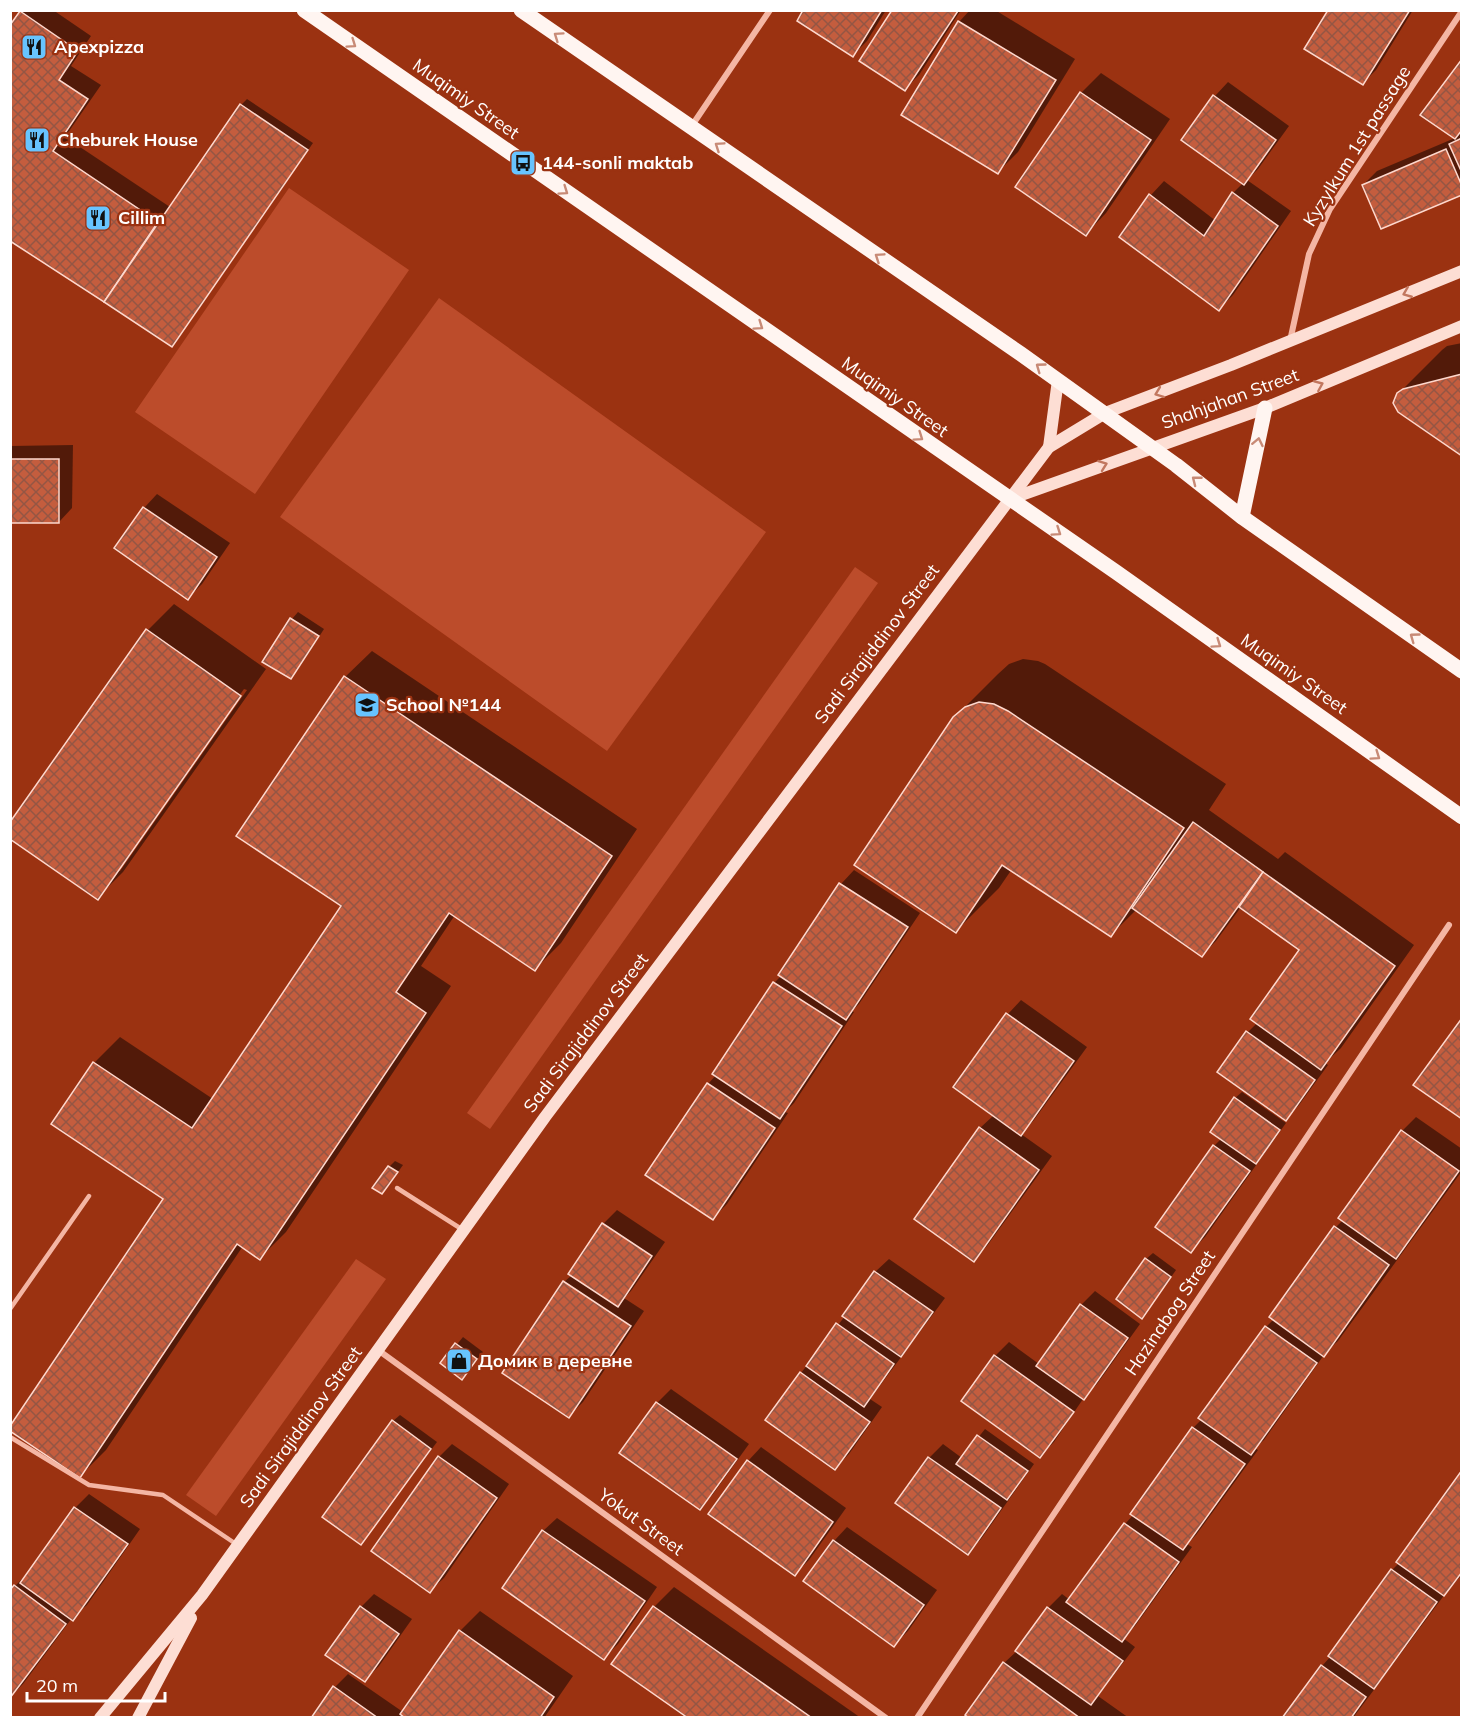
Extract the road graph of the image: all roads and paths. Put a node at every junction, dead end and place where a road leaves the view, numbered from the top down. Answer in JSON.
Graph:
{"nodes":[{"id":1,"x":304,"y":10,"type":"edge"},
{"id":2,"x":521,"y":10,"type":"edge"},
{"id":3,"x":770,"y":10,"type":"edge"},
{"id":4,"x":1461,"y":10,"type":"edge"},
{"id":5,"x":690,"y":127,"type":"junction"},
{"id":6,"x":1461,"y":270,"type":"edge"},
{"id":7,"x":1461,"y":326,"type":"edge"},
{"id":8,"x":1290,"y":341,"type":"junction"},
{"id":9,"x":1058,"y":380,"type":"junction"},
{"id":10,"x":1265,"y":408,"type":"junction"},
{"id":11,"x":1105,"y":413,"type":"junction"},
{"id":12,"x":1048,"y":447,"type":"junction"},
{"id":13,"x":1152,"y":447,"type":"junction"},
{"id":14,"x":1008,"y":499,"type":"junction"},
{"id":15,"x":1242,"y":517,"type":"junction"},
{"id":16,"x":1461,"y":671,"type":"edge"},
{"id":17,"x":1461,"y":817,"type":"edge"},
{"id":18,"x":1449,"y":925,"type":"dead end"},
{"id":19,"x":397,"y":1188,"type":"dead end"},
{"id":20,"x":89,"y":1196,"type":"dead end"},
{"id":21,"x":464,"y":1230,"type":"junction"},
{"id":22,"x":10,"y":1309,"type":"edge"},
{"id":23,"x":378,"y":1350,"type":"junction"},
{"id":24,"x":10,"y":1437,"type":"edge"},
{"id":25,"x":238,"y":1545,"type":"junction"},
{"id":26,"x":202,"y":1595,"type":"junction"},
{"id":27,"x":100,"y":1718,"type":"edge"},
{"id":28,"x":138,"y":1718,"type":"edge"},
{"id":29,"x":886,"y":1718,"type":"edge"},
{"id":30,"x":917,"y":1718,"type":"edge"}],
"edges":[{"from":1,"to":14,"type":"main road","name":"Muqimiy Street","one_way":true},
{"from":5,"to":2,"type":"main road","one_way":true},
{"from":3,"to":5,"type":"street"},
{"from":4,"to":8,"type":"street","name":"Kyzylkum 1st passage"},
{"from":9,"to":5,"type":"main road","one_way":true},
{"from":6,"to":8,"type":"street","name":"Shahjahan Street","one_way":true},
{"from":10,"to":7,"type":"street","name":"Shahjahan Street","one_way":true},
{"from":8,"to":11,"type":"street","name":"Shahjahan Street","one_way":true},
{"from":9,"to":11,"type":"main road"},
{"from":9,"to":12,"type":"street"},
{"from":10,"to":13,"type":"street","name":"Shahjahan Street"},
{"from":15,"to":10,"type":"main road","one_way":true},
{"from":11,"to":12,"type":"street","name":"Shahjahan Street"},
{"from":11,"to":13,"type":"main road"},
{"from":12,"to":14,"type":"street","name":"Sadi Sirajiddinov Street"},
{"from":14,"to":13,"type":"street","name":"Shahjahan Street","one_way":true},
{"from":15,"to":13,"type":"main road","one_way":true},
{"from":14,"to":17,"type":"main road","name":"Muqimiy Street","one_way":true},
{"from":14,"to":21,"type":"street","name":"Sadi Sirajiddinov Street"},
{"from":16,"to":15,"type":"main road","one_way":true},
{"from":18,"to":30,"type":"street","name":"Hazinabog Street"},
{"from":19,"to":21,"type":"lane"},
{"from":20,"to":22,"type":"lane"},
{"from":21,"to":23,"type":"street","name":"Sadi Sirajiddinov Street"},
{"from":23,"to":25,"type":"street","name":"Sadi Sirajiddinov Street"},
{"from":23,"to":29,"type":"street","name":"Yokut Street"},
{"from":24,"to":25,"type":"lane"},
{"from":25,"to":26,"type":"street","name":"Sadi Sirajiddinov Street"},
{"from":26,"to":27,"type":"street","name":"Sadi Sirajiddinov Street"},
{"from":26,"to":28,"type":"street","name":"Sadi Sirajiddinov Street"}]}
